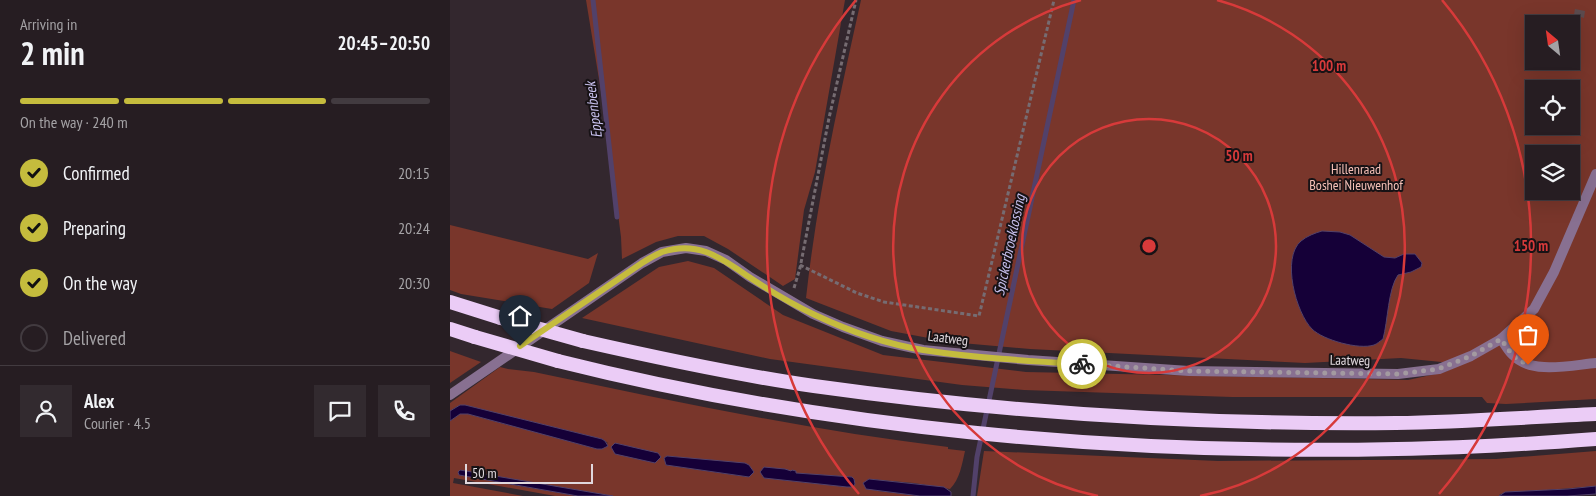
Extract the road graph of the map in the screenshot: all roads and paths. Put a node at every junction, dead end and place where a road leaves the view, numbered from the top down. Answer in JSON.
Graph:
{"nodes":[{"id":1,"x":856,"y":0,"type":"edge"},
{"id":2,"x":1054,"y":0,"type":"edge"},
{"id":3,"x":1596,"y":174,"type":"edge"},
{"id":4,"x":800,"y":265,"type":"junction"},
{"id":5,"x":787,"y":300,"type":"junction"},
{"id":6,"x":450,"y":302,"type":"edge"},
{"id":7,"x":450,"y":329,"type":"edge"},
{"id":8,"x":1501,"y":339,"type":"junction"},
{"id":9,"x":1596,"y":363,"type":"edge"},
{"id":10,"x":450,"y":395,"type":"edge"},
{"id":11,"x":1596,"y":414,"type":"edge"},
{"id":12,"x":1596,"y":439,"type":"edge"}],
"edges":[{"from":1,"to":4,"type":"path"},
{"from":2,"to":4,"type":"path"},
{"from":3,"to":8,"type":"street","name":"Laatweg"},
{"from":4,"to":5,"type":"path"},
{"from":5,"to":8,"type":"street","name":"Laatweg"},
{"from":5,"to":10,"type":"street","name":"Laatweg"},
{"from":6,"to":11,"type":"highway","bridge":true},
{"from":7,"to":12,"type":"highway","bridge":true},
{"from":8,"to":9,"type":"street"}]}
